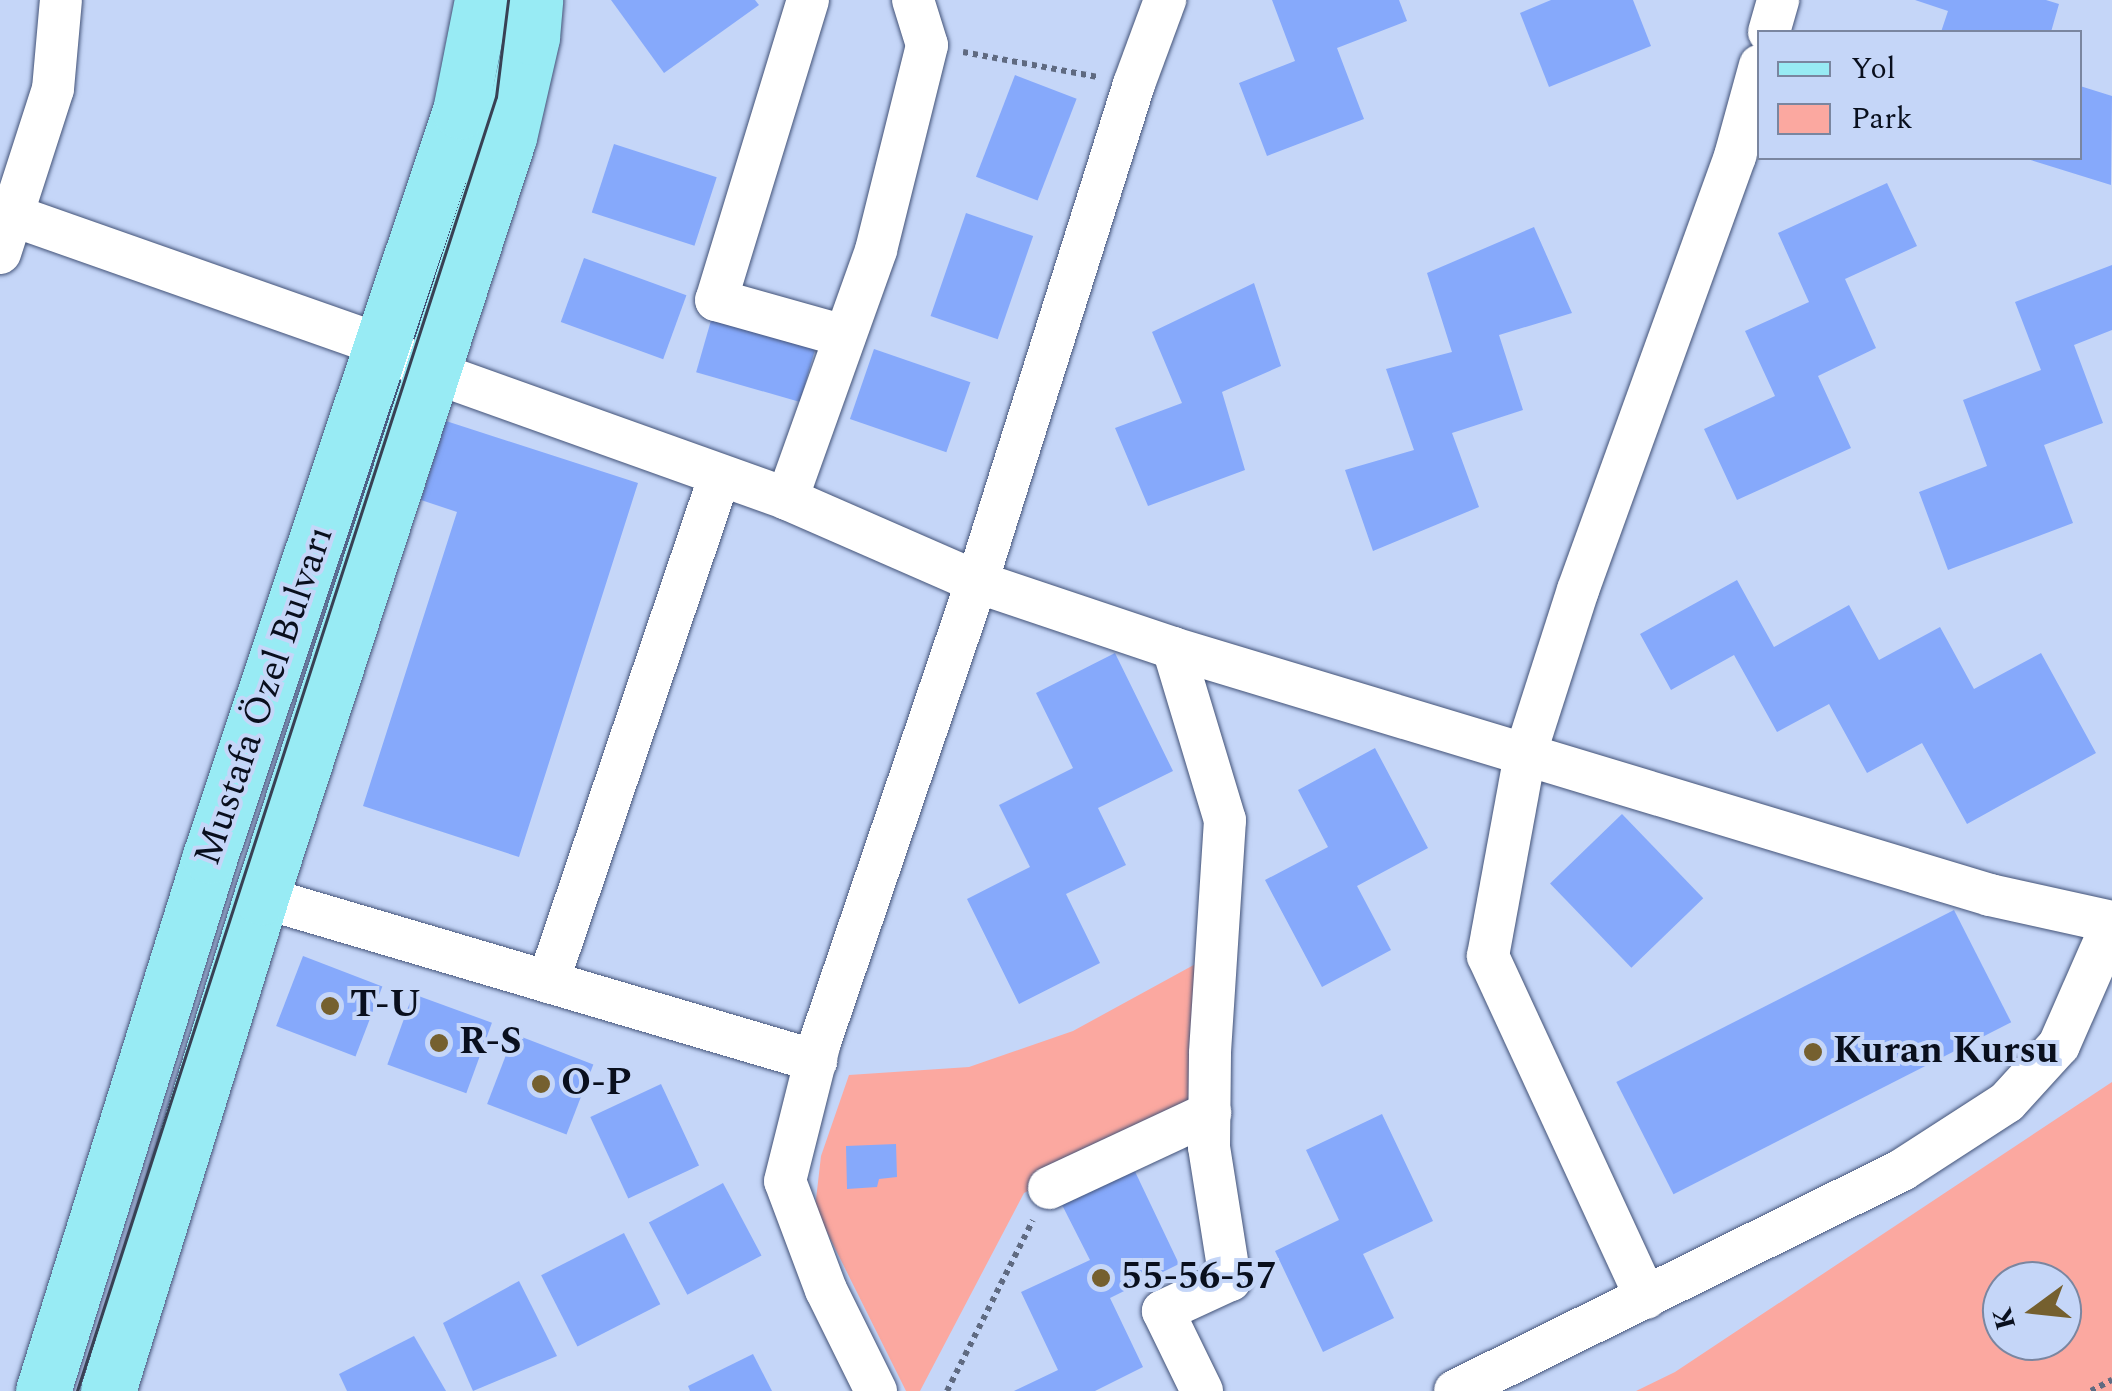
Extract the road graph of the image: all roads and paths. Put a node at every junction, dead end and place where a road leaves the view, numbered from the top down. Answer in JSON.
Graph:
{"nodes":[{"id":1,"x":62,"y":0,"type":"edge"},
{"id":2,"x":482,"y":0,"type":"edge"},
{"id":3,"x":535,"y":0,"type":"edge"},
{"id":4,"x":808,"y":0,"type":"edge"},
{"id":5,"x":913,"y":0,"type":"edge"},
{"id":6,"x":1165,"y":0,"type":"edge"},
{"id":7,"x":1778,"y":0,"type":"edge"},
{"id":8,"x":1770,"y":30,"type":"edge"},
{"id":9,"x":927,"y":45,"type":"junction"},
{"id":10,"x":1757,"y":76,"type":"edge"},
{"id":11,"x":1134,"y":84,"type":"junction"},
{"id":12,"x":4,"y":227,"type":"edge"},
{"id":13,"x":844,"y":336,"type":"junction"},
{"id":14,"x":384,"y":347,"type":"junction"},
{"id":15,"x":433,"y":372,"type":"junction"},
{"id":16,"x":720,"y":475,"type":"junction"},
{"id":17,"x":787,"y":499,"type":"junction"},
{"id":18,"x":977,"y":582,"type":"junction"},
{"id":19,"x":1173,"y":648,"type":"junction"},
{"id":20,"x":1525,"y":754,"type":"junction"},
{"id":21,"x":261,"y":897,"type":"junction"},
{"id":22,"x":2112,"y":923,"type":"edge"},
{"id":23,"x":548,"y":982,"type":"junction"},
{"id":24,"x":816,"y":1061,"type":"junction"},
{"id":25,"x":1210,"y":1113,"type":"junction"},
{"id":26,"x":1049,"y":1188,"type":"joint"},
{"id":27,"x":1646,"y":1298,"type":"junction"},
{"id":28,"x":2112,"y":1380,"type":"edge"},
{"id":29,"x":43,"y":1391,"type":"edge"},
{"id":30,"x":108,"y":1391,"type":"edge"},
{"id":31,"x":876,"y":1391,"type":"edge"},
{"id":32,"x":947,"y":1391,"type":"edge"},
{"id":33,"x":1202,"y":1391,"type":"edge"},
{"id":34,"x":1455,"y":1391,"type":"edge"},
{"id":35,"x":2092,"y":1391,"type":"edge"}],
"edges":[{"from":1,"to":12,"type":"street"},
{"from":2,"to":14,"type":"main road","name":"Mustafa Özel Bulvarı"},
{"from":3,"to":15,"type":"main road","name":"Mustafa Özel Bulvarı"},
{"from":4,"to":13,"type":"street"},
{"from":5,"to":9,"type":"street"},
{"from":6,"to":11,"type":"street"},
{"from":7,"to":8,"type":"street"},
{"from":9,"to":11,"type":"path"},
{"from":9,"to":13,"type":"street"},
{"from":10,"to":20,"type":"street"},
{"from":11,"to":18,"type":"street"},
{"from":12,"to":14,"type":"street"},
{"from":13,"to":17,"type":"street"},
{"from":14,"to":15,"type":"street"},
{"from":14,"to":29,"type":"main road","name":"Mustafa Özel Bulvarı"},
{"from":15,"to":16,"type":"street"},
{"from":15,"to":21,"type":"main road","name":"Mustafa Özel Bulvarı"},
{"from":16,"to":17,"type":"street"},
{"from":16,"to":23,"type":"street"},
{"from":17,"to":18,"type":"street"},
{"from":18,"to":19,"type":"street"},
{"from":18,"to":24,"type":"street"},
{"from":19,"to":20,"type":"street"},
{"from":19,"to":25,"type":"street"},
{"from":20,"to":22,"type":"street"},
{"from":20,"to":27,"type":"street"},
{"from":21,"to":23,"type":"street"},
{"from":21,"to":30,"type":"main road","name":"Mustafa Özel Bulvarı"},
{"from":22,"to":27,"type":"street"},
{"from":23,"to":24,"type":"street"},
{"from":24,"to":31,"type":"street"},
{"from":25,"to":26,"type":"street"},
{"from":25,"to":33,"type":"street"},
{"from":26,"to":32,"type":"path"},
{"from":27,"to":34,"type":"street"},
{"from":28,"to":35,"type":"path"}]}
